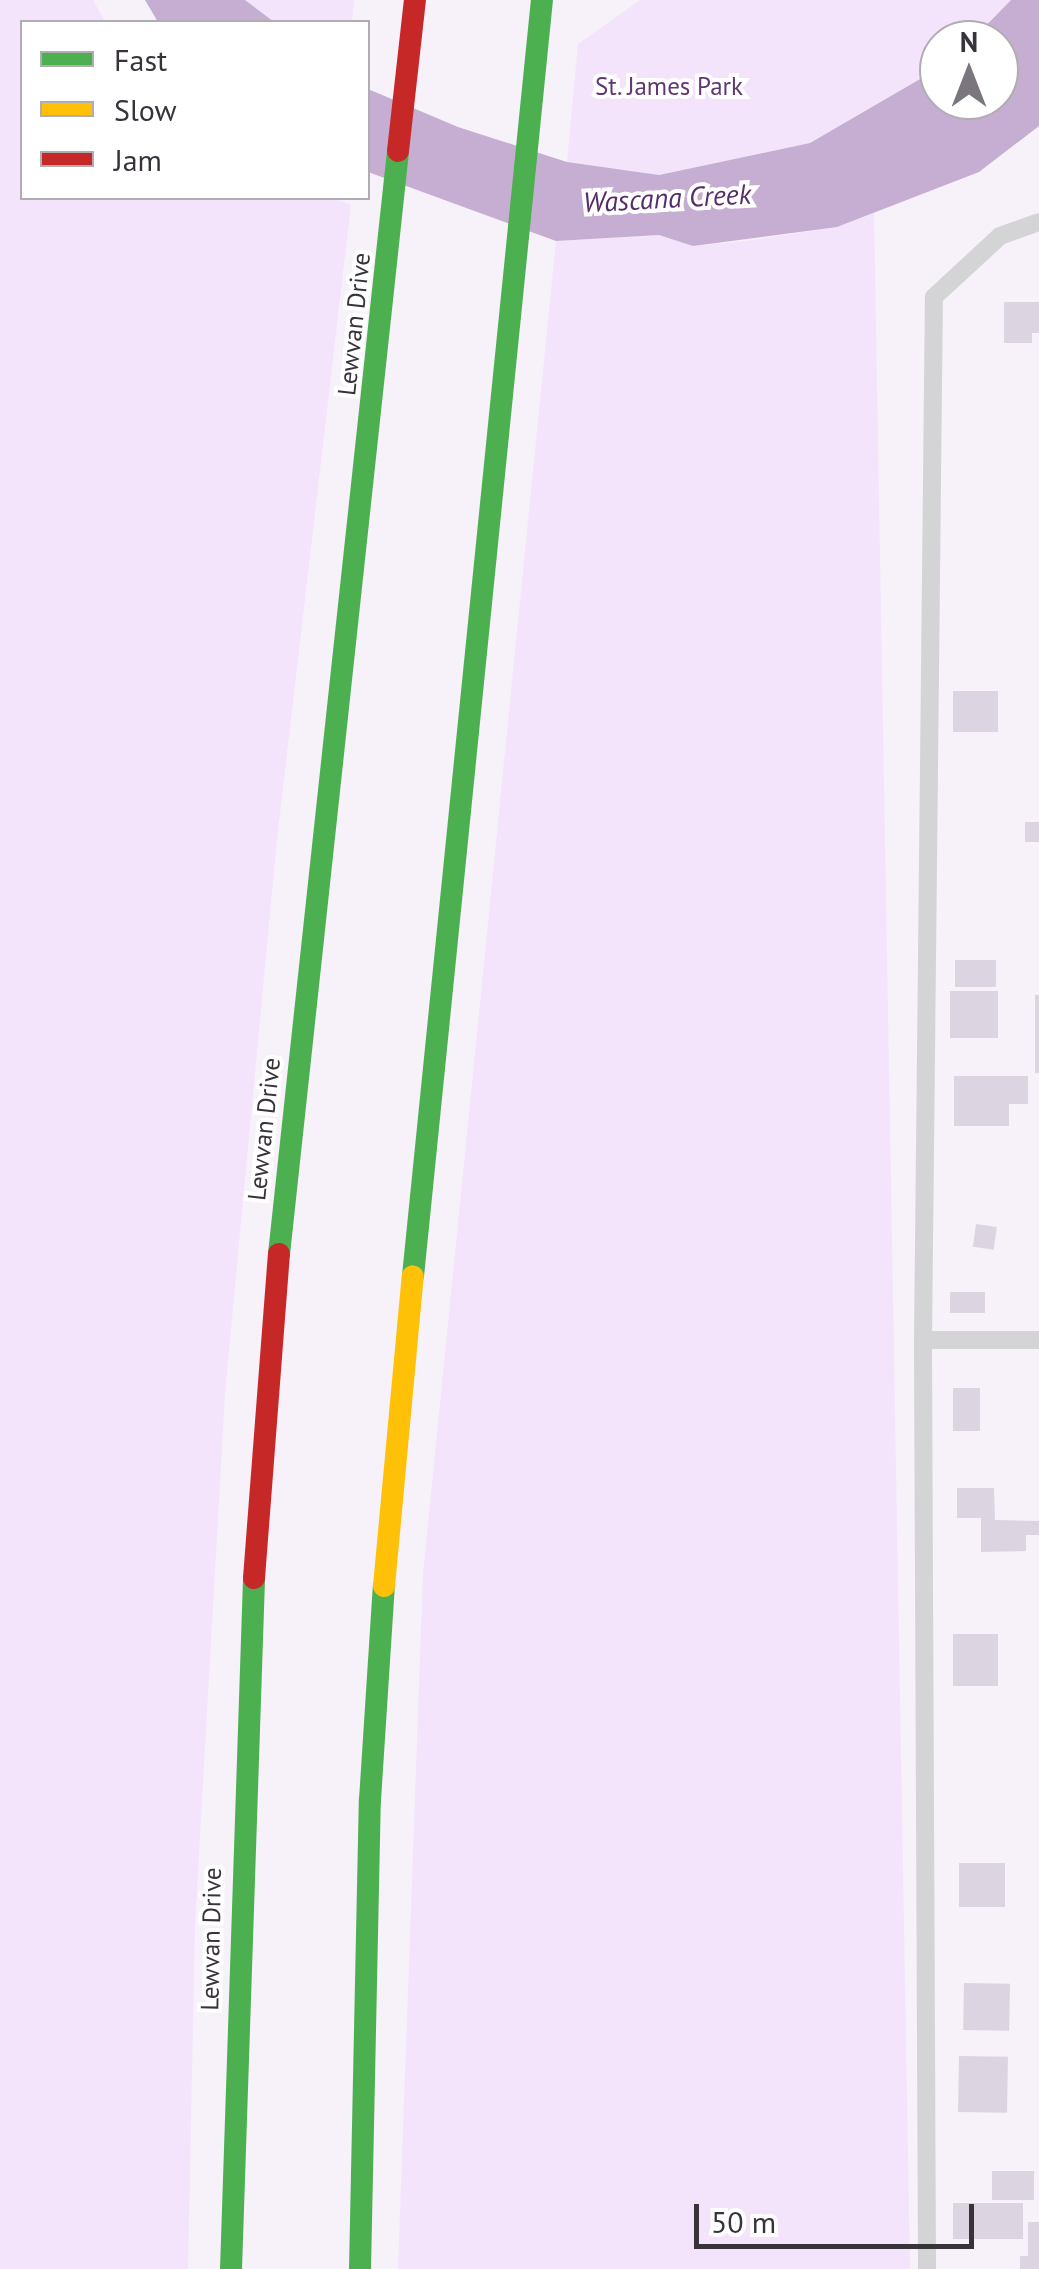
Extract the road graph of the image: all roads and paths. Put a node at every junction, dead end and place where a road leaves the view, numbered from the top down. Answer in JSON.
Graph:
{"nodes":[{"id":1,"x":416,"y":0,"type":"edge"},
{"id":2,"x":542,"y":10,"type":"edge"},
{"id":3,"x":1039,"y":222,"type":"edge"},
{"id":4,"x":923,"y":1340,"type":"junction"},
{"id":5,"x":1039,"y":1340,"type":"edge"},
{"id":6,"x":230,"y":2269,"type":"edge"},
{"id":7,"x":360,"y":2269,"type":"edge"},
{"id":8,"x":928,"y":2269,"type":"edge"}],
"edges":[{"from":1,"to":6,"type":"main road","name":"Lewvan Drive"},
{"from":2,"to":7,"type":"main road"},
{"from":3,"to":4,"type":"lane"},
{"from":4,"to":5,"type":"lane"},
{"from":4,"to":8,"type":"lane"}]}
